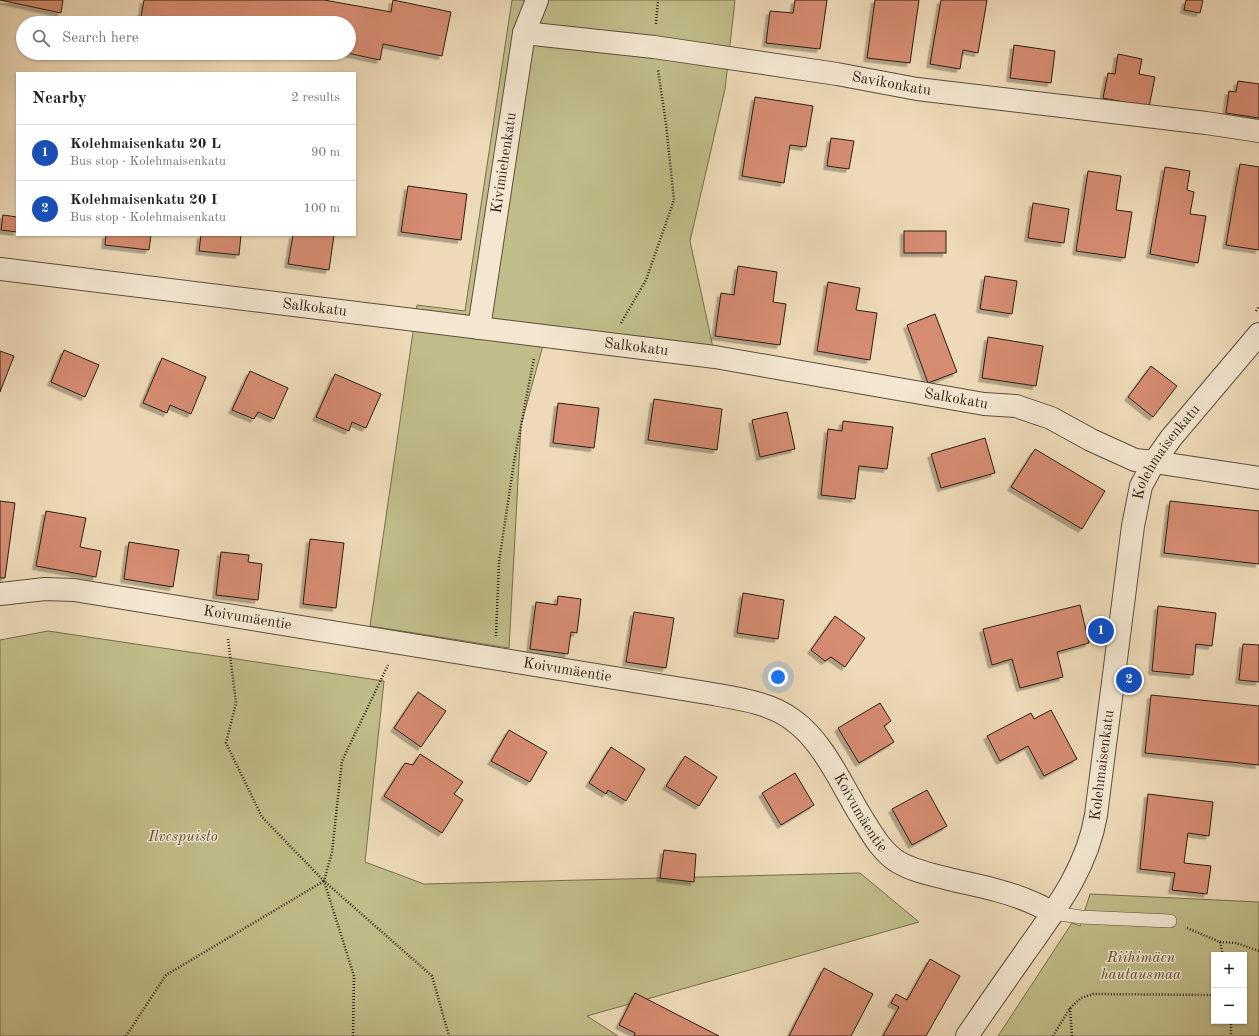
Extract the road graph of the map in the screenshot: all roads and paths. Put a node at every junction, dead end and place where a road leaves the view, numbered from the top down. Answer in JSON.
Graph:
{"nodes":[{"id":1,"x":537,"y":0,"type":"edge"},
{"id":2,"x":658,"y":0,"type":"edge"},
{"id":3,"x":524,"y":33,"type":"junction"},
{"id":4,"x":654,"y":47,"type":"junction"},
{"id":5,"x":1259,"y":131,"type":"edge"},
{"id":6,"x":0,"y":269,"type":"edge"},
{"id":7,"x":479,"y":328,"type":"junction"},
{"id":8,"x":1259,"y":334,"type":"edge"},
{"id":9,"x":540,"y":336,"type":"junction"},
{"id":10,"x":609,"y":344,"type":"junction"},
{"id":11,"x":1154,"y":462,"type":"junction"},
{"id":12,"x":1259,"y":478,"type":"edge"},
{"id":13,"x":0,"y":594,"type":"edge"},
{"id":14,"x":227,"y":632,"type":"dead end"},
{"id":15,"x":399,"y":643,"type":"junction"},
{"id":16,"x":495,"y":658,"type":"junction"},
{"id":17,"x":324,"y":881,"type":"junction"},
{"id":18,"x":1053,"y":913,"type":"junction"},
{"id":19,"x":1170,"y":921,"type":"joint"},
{"id":20,"x":1220,"y":942,"type":"junction"},
{"id":21,"x":1259,"y":951,"type":"edge"},
{"id":22,"x":1222,"y":952,"type":"edge"},
{"id":23,"x":1211,"y":995,"type":"edge"},
{"id":24,"x":1070,"y":1008,"type":"junction"},
{"id":25,"x":1231,"y":1024,"type":"edge"},
{"id":26,"x":126,"y":1036,"type":"edge"},
{"id":27,"x":353,"y":1036,"type":"edge"},
{"id":28,"x":449,"y":1036,"type":"edge"},
{"id":29,"x":967,"y":1036,"type":"edge"},
{"id":30,"x":1053,"y":1036,"type":"edge"},
{"id":31,"x":1072,"y":1036,"type":"edge"},
{"id":32,"x":1231,"y":1036,"type":"edge"}],
"edges":[{"from":1,"to":3,"type":"street","name":"Kivimiehenkatu"},
{"from":2,"to":4,"type":"path"},
{"from":3,"to":4,"type":"street","name":"Savikonkatu"},
{"from":3,"to":7,"type":"street","name":"Kivimiehenkatu"},
{"from":4,"to":5,"type":"street","name":"Savikonkatu"},
{"from":4,"to":10,"type":"path"},
{"from":6,"to":7,"type":"street","name":"Salkokatu"},
{"from":7,"to":9,"type":"street","name":"Salkokatu"},
{"from":8,"to":11,"type":"street","name":"Kolehmaisenkatu"},
{"from":9,"to":10,"type":"street","name":"Salkokatu"},
{"from":9,"to":16,"type":"path"},
{"from":10,"to":11,"type":"street","name":"Salkokatu"},
{"from":11,"to":12,"type":"street","name":"Salkokatu"},
{"from":11,"to":18,"type":"street","name":"Kolehmaisenkatu"},
{"from":13,"to":15,"type":"street","name":"Koivumäentie"},
{"from":14,"to":17,"type":"path"},
{"from":15,"to":16,"type":"street","name":"Koivumäentie"},
{"from":15,"to":17,"type":"path"},
{"from":16,"to":18,"type":"street","name":"Koivumäentie"},
{"from":17,"to":26,"type":"path"},
{"from":17,"to":27,"type":"path"},
{"from":17,"to":28,"type":"path"},
{"from":18,"to":19,"type":"lane"},
{"from":18,"to":29,"type":"street","name":"Kolehmaisenkatu"},
{"from":19,"to":20,"type":"path"},
{"from":20,"to":21,"type":"path"},
{"from":20,"to":22,"type":"path"},
{"from":23,"to":24,"type":"path"},
{"from":24,"to":30,"type":"path"},
{"from":24,"to":31,"type":"path"},
{"from":25,"to":32,"type":"path"}]}
